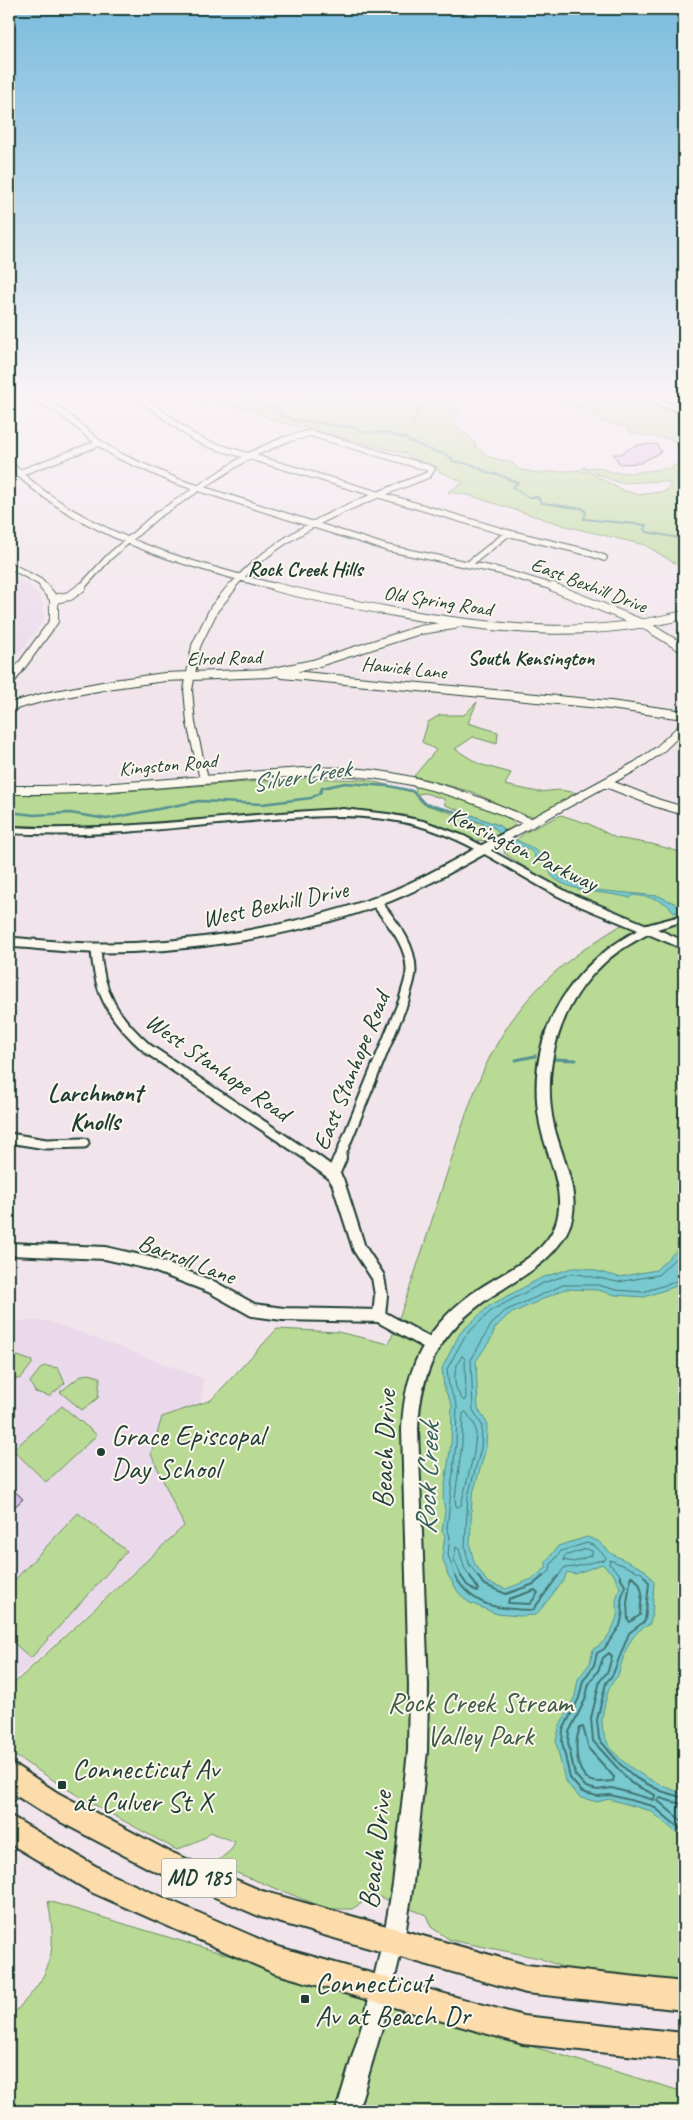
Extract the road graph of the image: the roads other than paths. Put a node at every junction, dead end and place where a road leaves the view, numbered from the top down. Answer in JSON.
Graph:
{"nodes":[{"id":1,"x":47,"y":495,"type":"edge"},
{"id":2,"x":189,"y":495,"type":"edge"},
{"id":3,"x":217,"y":495,"type":"edge"},
{"id":4,"x":374,"y":495,"type":"edge"},
{"id":5,"x":379,"y":495,"type":"edge"},
{"id":6,"x":311,"y":524,"type":"junction"},
{"id":7,"x":508,"y":533,"type":"junction"},
{"id":8,"x":127,"y":540,"type":"junction"},
{"id":9,"x":604,"y":558,"type":"dead end"},
{"id":10,"x":469,"y":564,"type":"junction"},
{"id":11,"x":9,"y":565,"type":"edge"},
{"id":12,"x":238,"y":578,"type":"junction"},
{"id":13,"x":54,"y":599,"type":"junction"},
{"id":14,"x":684,"y":615,"type":"edge"},
{"id":15,"x":421,"y":617,"type":"junction"},
{"id":16,"x":468,"y":624,"type":"junction"},
{"id":17,"x":645,"y":625,"type":"junction"},
{"id":18,"x":420,"y":630,"type":"junction"},
{"id":19,"x":684,"y":649,"type":"edge"},
{"id":20,"x":321,"y":662,"type":"junction"},
{"id":21,"x":269,"y":673,"type":"junction"},
{"id":22,"x":190,"y":676,"type":"junction"},
{"id":23,"x":327,"y":677,"type":"junction"},
{"id":24,"x":9,"y":683,"type":"edge"},
{"id":25,"x":9,"y":698,"type":"edge"},
{"id":26,"x":25,"y":702,"type":"junction"},
{"id":27,"x":9,"y":707,"type":"edge"},
{"id":28,"x":684,"y":715,"type":"edge"},
{"id":29,"x":684,"y":726,"type":"edge"},
{"id":30,"x":204,"y":779,"type":"junction"},
{"id":31,"x":606,"y":782,"type":"junction"},
{"id":32,"x":9,"y":790,"type":"edge"},
{"id":33,"x":684,"y":811,"type":"edge"},
{"id":34,"x":531,"y":823,"type":"junction"},
{"id":35,"x":9,"y":830,"type":"edge"},
{"id":36,"x":484,"y":851,"type":"junction"},
{"id":37,"x":376,"y":902,"type":"junction"},
{"id":38,"x":684,"y":918,"type":"edge"},
{"id":39,"x":645,"y":930,"type":"junction"},
{"id":40,"x":9,"y":942,"type":"edge"},
{"id":41,"x":684,"y":946,"type":"edge"},
{"id":42,"x":96,"y":948,"type":"junction"},
{"id":43,"x":9,"y":1138,"type":"edge"},
{"id":44,"x":84,"y":1143,"type":"dead end"},
{"id":45,"x":333,"y":1174,"type":"junction"},
{"id":46,"x":9,"y":1249,"type":"edge"},
{"id":47,"x":379,"y":1316,"type":"junction"},
{"id":48,"x":430,"y":1344,"type":"junction"},
{"id":49,"x":12,"y":1784,"type":"edge"},
{"id":50,"x":9,"y":1828,"type":"edge"},
{"id":51,"x":393,"y":1942,"type":"junction"},
{"id":52,"x":382,"y":1990,"type":"junction"},
{"id":53,"x":684,"y":1996,"type":"edge"},
{"id":54,"x":684,"y":2047,"type":"edge"},
{"id":55,"x":347,"y":2111,"type":"edge"}],
"edges":[{"from":1,"to":8,"type":"street","name":"Old Spring Road"},
{"from":2,"to":8,"type":"street"},
{"from":3,"to":6,"type":"street","name":"East Bexhill Drive"},
{"from":4,"to":6,"type":"street"},
{"from":5,"to":7,"type":"street"},
{"from":6,"to":10,"type":"street","name":"East Bexhill Drive"},
{"from":6,"to":12,"type":"street"},
{"from":7,"to":9,"type":"street"},
{"from":7,"to":10,"type":"street"},
{"from":8,"to":12,"type":"street","name":"Old Spring Road"},
{"from":8,"to":13,"type":"street"},
{"from":10,"to":17,"type":"street","name":"East Bexhill Drive"},
{"from":11,"to":13,"type":"street"},
{"from":12,"to":15,"type":"street","name":"Old Spring Road"},
{"from":12,"to":22,"type":"street"},
{"from":13,"to":24,"type":"street"},
{"from":14,"to":17,"type":"street","name":"Old Spring Road"},
{"from":15,"to":16,"type":"street","name":"Old Spring Road"},
{"from":15,"to":18,"type":"street"},
{"from":16,"to":17,"type":"street","name":"Old Spring Road"},
{"from":16,"to":18,"type":"street","name":"Elrod Road"},
{"from":17,"to":19,"type":"street","name":"East Bexhill Drive"},
{"from":18,"to":20,"type":"street","name":"Elrod Road"},
{"from":20,"to":21,"type":"street","name":"Elrod Road"},
{"from":20,"to":23,"type":"street"},
{"from":21,"to":22,"type":"street","name":"Elrod Road"},
{"from":21,"to":23,"type":"street","name":"Hawick Lane"},
{"from":22,"to":26,"type":"street","name":"Elrod Road"},
{"from":22,"to":30,"type":"street"},
{"from":23,"to":28,"type":"street","name":"Hawick Lane"},
{"from":25,"to":26,"type":"street","name":"Elrod Road"},
{"from":26,"to":27,"type":"street","name":"Elrod Road"},
{"from":29,"to":31,"type":"street"},
{"from":30,"to":32,"type":"street","name":"Kingston Road"},
{"from":30,"to":34,"type":"street","name":"Kingston Road"},
{"from":31,"to":33,"type":"street"},
{"from":31,"to":34,"type":"street"},
{"from":34,"to":36,"type":"street","name":"West Bexhill Drive"},
{"from":35,"to":36,"type":"street","name":"Kensington Parkway"},
{"from":36,"to":37,"type":"street","name":"West Bexhill Drive"},
{"from":36,"to":39,"type":"street","name":"Kensington Parkway"},
{"from":37,"to":42,"type":"street","name":"West Bexhill Drive"},
{"from":37,"to":45,"type":"street","name":"East Stanhope Road"},
{"from":38,"to":39,"type":"street","name":"Beach Drive"},
{"from":39,"to":41,"type":"street","name":"Kensington Parkway"},
{"from":39,"to":48,"type":"street","name":"Beach Drive"},
{"from":40,"to":42,"type":"street","name":"West Bexhill Drive"},
{"from":42,"to":45,"type":"street","name":"West Stanhope Road"},
{"from":43,"to":44,"type":"street"},
{"from":45,"to":47,"type":"street","name":"East Stanhope Road"},
{"from":46,"to":47,"type":"street","name":"Barroll Lane"},
{"from":47,"to":48,"type":"street"},
{"from":48,"to":51,"type":"street","name":"Beach Drive"},
{"from":49,"to":51,"type":"main road","number":"MD 185"},
{"from":50,"to":52,"type":"main road","number":"MD 185"},
{"from":51,"to":52,"type":"street","name":"Beach Drive"},
{"from":51,"to":53,"type":"main road","number":"MD 185"},
{"from":52,"to":54,"type":"main road","number":"MD 185"},
{"from":52,"to":55,"type":"street","name":"Beach Drive"}]}
